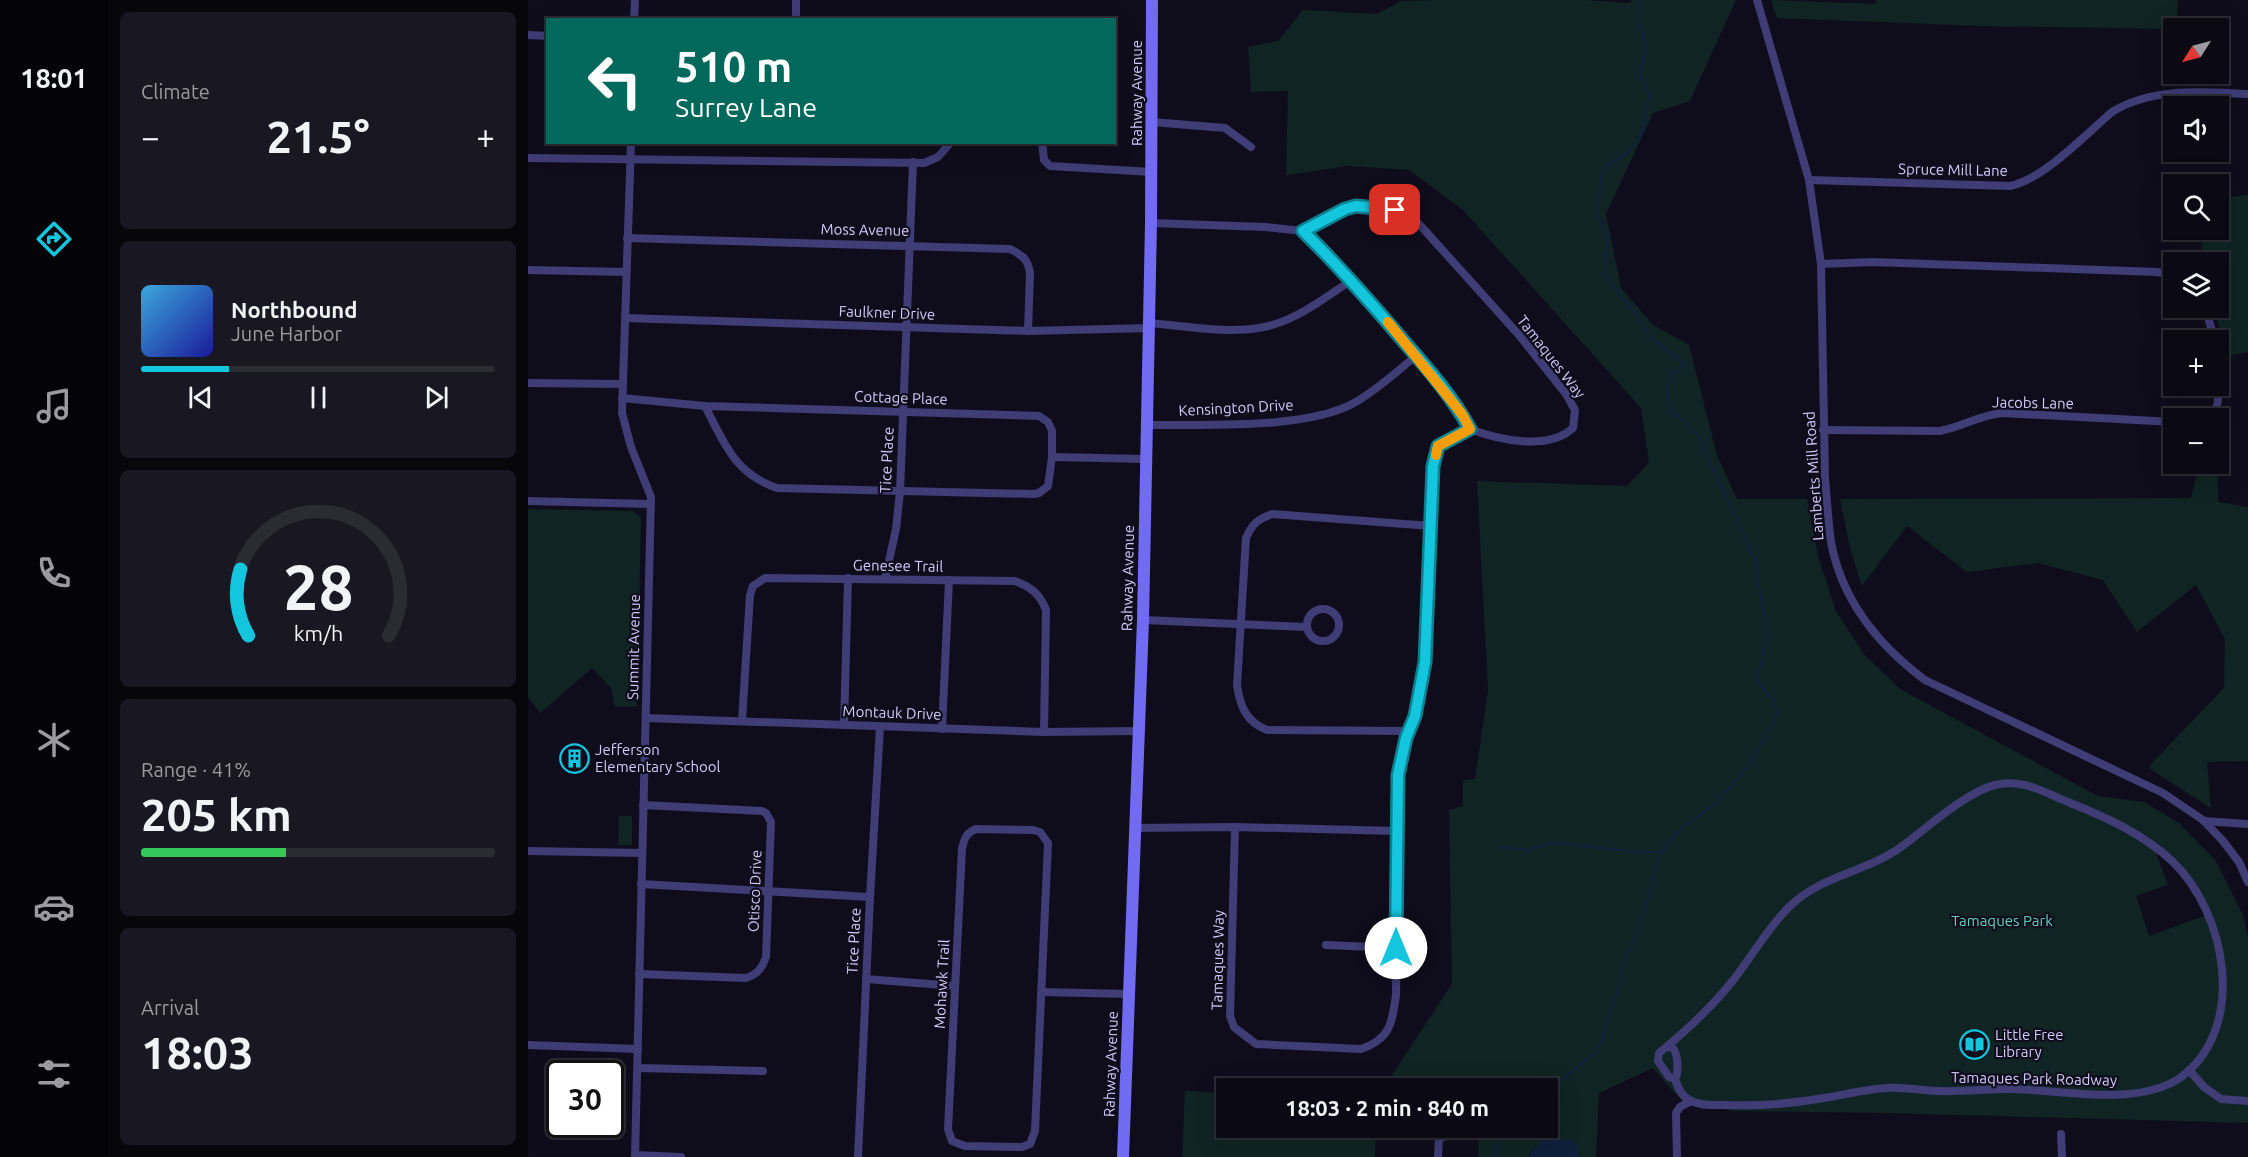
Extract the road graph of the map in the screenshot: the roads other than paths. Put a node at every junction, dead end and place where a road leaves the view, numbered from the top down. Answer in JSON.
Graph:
{"nodes":[{"id":1,"x":635,"y":0,"type":"edge"},
{"id":2,"x":796,"y":0,"type":"edge"},
{"id":3,"x":1152,"y":0,"type":"edge"},
{"id":4,"x":1757,"y":0,"type":"edge"},
{"id":5,"x":634,"y":18,"type":"edge"},
{"id":6,"x":796,"y":18,"type":"edge"},
{"id":7,"x":528,"y":35,"type":"edge"},
{"id":8,"x":546,"y":36,"type":"edge"},
{"id":9,"x":2248,"y":94,"type":"edge"},
{"id":10,"x":1152,"y":122,"type":"junction"},
{"id":11,"x":631,"y":144,"type":"edge"},
{"id":12,"x":950,"y":144,"type":"edge"},
{"id":13,"x":1042,"y":144,"type":"edge"},
{"id":14,"x":1251,"y":147,"type":"dead end"},
{"id":15,"x":528,"y":158,"type":"edge"},
{"id":16,"x":630,"y":159,"type":"junction"},
{"id":17,"x":913,"y":162,"type":"junction"},
{"id":18,"x":1152,"y":172,"type":"junction"},
{"id":19,"x":1809,"y":180,"type":"junction"},
{"id":20,"x":1151,"y":223,"type":"junction"},
{"id":21,"x":1303,"y":231,"type":"junction"},
{"id":22,"x":627,"y":238,"type":"junction"},
{"id":23,"x":910,"y":245,"type":"junction"},
{"id":24,"x":1821,"y":264,"type":"junction"},
{"id":25,"x":528,"y":270,"type":"edge"},
{"id":26,"x":626,"y":272,"type":"junction"},
{"id":27,"x":2163,"y":273,"type":"edge"},
{"id":28,"x":1352,"y":280,"type":"junction"},
{"id":29,"x":625,"y":318,"type":"junction"},
{"id":30,"x":1149,"y":326,"type":"junction"},
{"id":31,"x":907,"y":327,"type":"junction"},
{"id":32,"x":1028,"y":331,"type":"junction"},
{"id":33,"x":1416,"y":356,"type":"junction"},
{"id":34,"x":528,"y":383,"type":"edge"},
{"id":35,"x":623,"y":384,"type":"junction"},
{"id":36,"x":622,"y":398,"type":"junction"},
{"id":37,"x":705,"y":406,"type":"junction"},
{"id":38,"x":903,"y":412,"type":"junction"},
{"id":39,"x":2163,"y":421,"type":"edge"},
{"id":40,"x":1146,"y":425,"type":"junction"},
{"id":41,"x":1470,"y":429,"type":"junction"},
{"id":42,"x":1823,"y":430,"type":"junction"},
{"id":43,"x":1052,"y":457,"type":"junction"},
{"id":44,"x":1145,"y":459,"type":"junction"},
{"id":45,"x":900,"y":492,"type":"junction"},
{"id":46,"x":528,"y":501,"type":"edge"},
{"id":47,"x":650,"y":504,"type":"junction"},
{"id":48,"x":1431,"y":526,"type":"junction"},
{"id":49,"x":848,"y":578,"type":"junction"},
{"id":50,"x":885,"y":579,"type":"junction"},
{"id":51,"x":949,"y":580,"type":"junction"},
{"id":52,"x":1143,"y":620,"type":"junction"},
{"id":53,"x":1240,"y":623,"type":"junction"},
{"id":54,"x":1307,"y":627,"type":"dead end"},
{"id":55,"x":646,"y":718,"type":"junction"},
{"id":56,"x":742,"y":721,"type":"junction"},
{"id":57,"x":844,"y":725,"type":"junction"},
{"id":58,"x":880,"y":727,"type":"junction"},
{"id":59,"x":942,"y":729,"type":"junction"},
{"id":60,"x":1137,"y":731,"type":"junction"},
{"id":61,"x":1409,"y":731,"type":"junction"},
{"id":62,"x":1044,"y":732,"type":"junction"},
{"id":63,"x":644,"y":805,"type":"junction"},
{"id":64,"x":2204,"y":821,"type":"junction"},
{"id":65,"x":2248,"y":824,"type":"edge"},
{"id":66,"x":1235,"y":827,"type":"junction"},
{"id":67,"x":1134,"y":828,"type":"junction"},
{"id":68,"x":1397,"y":831,"type":"junction"},
{"id":69,"x":528,"y":851,"type":"edge"},
{"id":70,"x":642,"y":853,"type":"junction"},
{"id":71,"x":2248,"y":882,"type":"edge"},
{"id":72,"x":641,"y":884,"type":"junction"},
{"id":73,"x":768,"y":891,"type":"junction"},
{"id":74,"x":870,"y":897,"type":"junction"},
{"id":75,"x":1326,"y":945,"type":"dead end"},
{"id":76,"x":1396,"y":948,"type":"junction"},
{"id":77,"x":639,"y":974,"type":"junction"},
{"id":78,"x":866,"y":979,"type":"junction"},
{"id":79,"x":955,"y":986,"type":"junction"},
{"id":80,"x":1042,"y":992,"type":"junction"},
{"id":81,"x":1128,"y":994,"type":"junction"},
{"id":82,"x":528,"y":1046,"type":"edge"},
{"id":83,"x":1666,"y":1047,"type":"junction"},
{"id":84,"x":638,"y":1049,"type":"junction"},
{"id":85,"x":638,"y":1068,"type":"junction"},
{"id":86,"x":2189,"y":1070,"type":"junction"},
{"id":87,"x":764,"y":1071,"type":"dead end"},
{"id":88,"x":1675,"y":1079,"type":"junction"},
{"id":89,"x":1691,"y":1101,"type":"junction"},
{"id":90,"x":2248,"y":1101,"type":"edge"},
{"id":91,"x":2061,"y":1134,"type":"dead end"},
{"id":92,"x":1439,"y":1138,"type":"edge"},
{"id":93,"x":635,"y":1156,"type":"edge"},
{"id":94,"x":681,"y":1157,"type":"edge"},
{"id":95,"x":858,"y":1157,"type":"edge"},
{"id":96,"x":1123,"y":1157,"type":"edge"},
{"id":97,"x":1438,"y":1157,"type":"edge"},
{"id":98,"x":1677,"y":1157,"type":"edge"},
{"id":99,"x":2062,"y":1157,"type":"edge"}],
"edges":[{"from":1,"to":5,"type":"street"},
{"from":2,"to":6,"type":"street"},
{"from":3,"to":10,"type":"street","name":"Rahway Avenue"},
{"from":4,"to":19,"type":"street","name":"Lamberts Mill Road"},
{"from":7,"to":8,"type":"street"},
{"from":9,"to":19,"type":"street","name":"Spruce Mill Lane"},
{"from":10,"to":14,"type":"street"},
{"from":10,"to":18,"type":"street","name":"Rahway Avenue"},
{"from":11,"to":16,"type":"street","name":"Summit Avenue"},
{"from":12,"to":17,"type":"street"},
{"from":13,"to":18,"type":"street"},
{"from":15,"to":16,"type":"street"},
{"from":16,"to":17,"type":"street"},
{"from":16,"to":22,"type":"street","name":"Summit Avenue"},
{"from":17,"to":23,"type":"street","name":"Tice Place"},
{"from":18,"to":20,"type":"street","name":"Rahway Avenue"},
{"from":19,"to":24,"type":"street","name":"Lamberts Mill Road"},
{"from":20,"to":21,"type":"street"},
{"from":20,"to":30,"type":"street","name":"Rahway Avenue"},
{"from":21,"to":28,"type":"street"},
{"from":21,"to":41,"type":"street","name":"Tamaques Way"},
{"from":22,"to":23,"type":"street","name":"Moss Avenue"},
{"from":22,"to":26,"type":"street","name":"Summit Avenue"},
{"from":23,"to":31,"type":"street","name":"Tice Place"},
{"from":23,"to":32,"type":"street","name":"Moss Avenue"},
{"from":24,"to":27,"type":"street"},
{"from":24,"to":42,"type":"street","name":"Lamberts Mill Road"},
{"from":25,"to":26,"type":"street"},
{"from":26,"to":29,"type":"street","name":"Summit Avenue"},
{"from":28,"to":30,"type":"street","name":"Faulkner Drive"},
{"from":28,"to":33,"type":"street"},
{"from":29,"to":31,"type":"street","name":"Faulkner Drive"},
{"from":29,"to":35,"type":"street","name":"Summit Avenue"},
{"from":30,"to":32,"type":"street","name":"Faulkner Drive"},
{"from":30,"to":40,"type":"street","name":"Rahway Avenue"},
{"from":31,"to":32,"type":"street","name":"Faulkner Drive"},
{"from":31,"to":38,"type":"street","name":"Tice Place"},
{"from":33,"to":40,"type":"street","name":"Kensington Drive"},
{"from":33,"to":41,"type":"street"},
{"from":34,"to":35,"type":"street"},
{"from":35,"to":36,"type":"street","name":"Summit Avenue"},
{"from":36,"to":37,"type":"street","name":"Cottage Place"},
{"from":36,"to":47,"type":"street","name":"Summit Avenue"},
{"from":37,"to":38,"type":"street","name":"Cottage Place"},
{"from":37,"to":45,"type":"street","name":"Cottage Place"},
{"from":38,"to":43,"type":"street","name":"Cottage Place"},
{"from":38,"to":45,"type":"street","name":"Tice Place"},
{"from":39,"to":42,"type":"street","name":"Jacobs Lane"},
{"from":40,"to":44,"type":"street","name":"Rahway Avenue"},
{"from":41,"to":48,"type":"street","name":"Tamaques Way"},
{"from":42,"to":64,"type":"street","name":"Lamberts Mill Road"},
{"from":43,"to":44,"type":"street"},
{"from":43,"to":45,"type":"street","name":"Cottage Place"},
{"from":44,"to":52,"type":"street","name":"Rahway Avenue"},
{"from":45,"to":50,"type":"street","name":"Tice Place"},
{"from":46,"to":47,"type":"street"},
{"from":47,"to":55,"type":"street","name":"Summit Avenue"},
{"from":48,"to":53,"type":"street"},
{"from":48,"to":61,"type":"street","name":"Tamaques Way"},
{"from":49,"to":50,"type":"street","name":"Genesee Trail"},
{"from":49,"to":56,"type":"street","name":"Genesee Trail"},
{"from":49,"to":57,"type":"street"},
{"from":50,"to":51,"type":"street","name":"Genesee Trail"},
{"from":51,"to":59,"type":"street"},
{"from":51,"to":62,"type":"street","name":"Genesee Trail"},
{"from":52,"to":53,"type":"street"},
{"from":52,"to":60,"type":"street","name":"Rahway Avenue"},
{"from":53,"to":54,"type":"street"},
{"from":53,"to":61,"type":"street"},
{"from":55,"to":56,"type":"street","name":"Montauk Drive"},
{"from":55,"to":63,"type":"street","name":"Summit Avenue"},
{"from":56,"to":57,"type":"street","name":"Montauk Drive"},
{"from":57,"to":58,"type":"street","name":"Montauk Drive"},
{"from":58,"to":59,"type":"street","name":"Montauk Drive"},
{"from":58,"to":74,"type":"street","name":"Tice Place"},
{"from":59,"to":62,"type":"street","name":"Montauk Drive"},
{"from":60,"to":62,"type":"street","name":"Montauk Drive"},
{"from":60,"to":67,"type":"street","name":"Rahway Avenue"},
{"from":61,"to":68,"type":"street","name":"Tamaques Way"},
{"from":63,"to":70,"type":"street","name":"Summit Avenue"},
{"from":63,"to":73,"type":"street","name":"Otisco Drive"},
{"from":64,"to":65,"type":"street"},
{"from":64,"to":71,"type":"street","name":"Lamberts Mill Road"},
{"from":66,"to":67,"type":"street"},
{"from":66,"to":68,"type":"street"},
{"from":66,"to":76,"type":"street","name":"Tamaques Way"},
{"from":67,"to":81,"type":"street","name":"Rahway Avenue"},
{"from":68,"to":76,"type":"street","name":"Tamaques Way"},
{"from":69,"to":70,"type":"street"},
{"from":70,"to":72,"type":"street","name":"Summit Avenue"},
{"from":72,"to":73,"type":"street"},
{"from":72,"to":77,"type":"street","name":"Summit Avenue"},
{"from":73,"to":74,"type":"street"},
{"from":73,"to":77,"type":"street","name":"Otisco Drive"},
{"from":74,"to":78,"type":"street","name":"Tice Place"},
{"from":75,"to":76,"type":"street"},
{"from":77,"to":84,"type":"street","name":"Summit Avenue"},
{"from":78,"to":79,"type":"street"},
{"from":78,"to":95,"type":"street","name":"Tice Place"},
{"from":79,"to":80,"type":"street","name":"Mohawk Trail"},
{"from":79,"to":80,"type":"street","name":"Mohawk Trail"},
{"from":80,"to":81,"type":"street"},
{"from":81,"to":96,"type":"street","name":"Rahway Avenue"},
{"from":82,"to":84,"type":"street"},
{"from":83,"to":86,"type":"street","name":"Tamaques Park Roadway"},
{"from":83,"to":88,"type":"street"},
{"from":83,"to":88,"type":"street"},
{"from":84,"to":85,"type":"street","name":"Summit Avenue"},
{"from":85,"to":87,"type":"street"},
{"from":85,"to":93,"type":"street","name":"Summit Avenue"},
{"from":86,"to":89,"type":"street","name":"Tamaques Park Roadway"},
{"from":86,"to":90,"type":"street"},
{"from":88,"to":89,"type":"street"},
{"from":89,"to":98,"type":"street"},
{"from":91,"to":99,"type":"street"},
{"from":92,"to":97,"type":"street"},
{"from":93,"to":94,"type":"street"}]}
